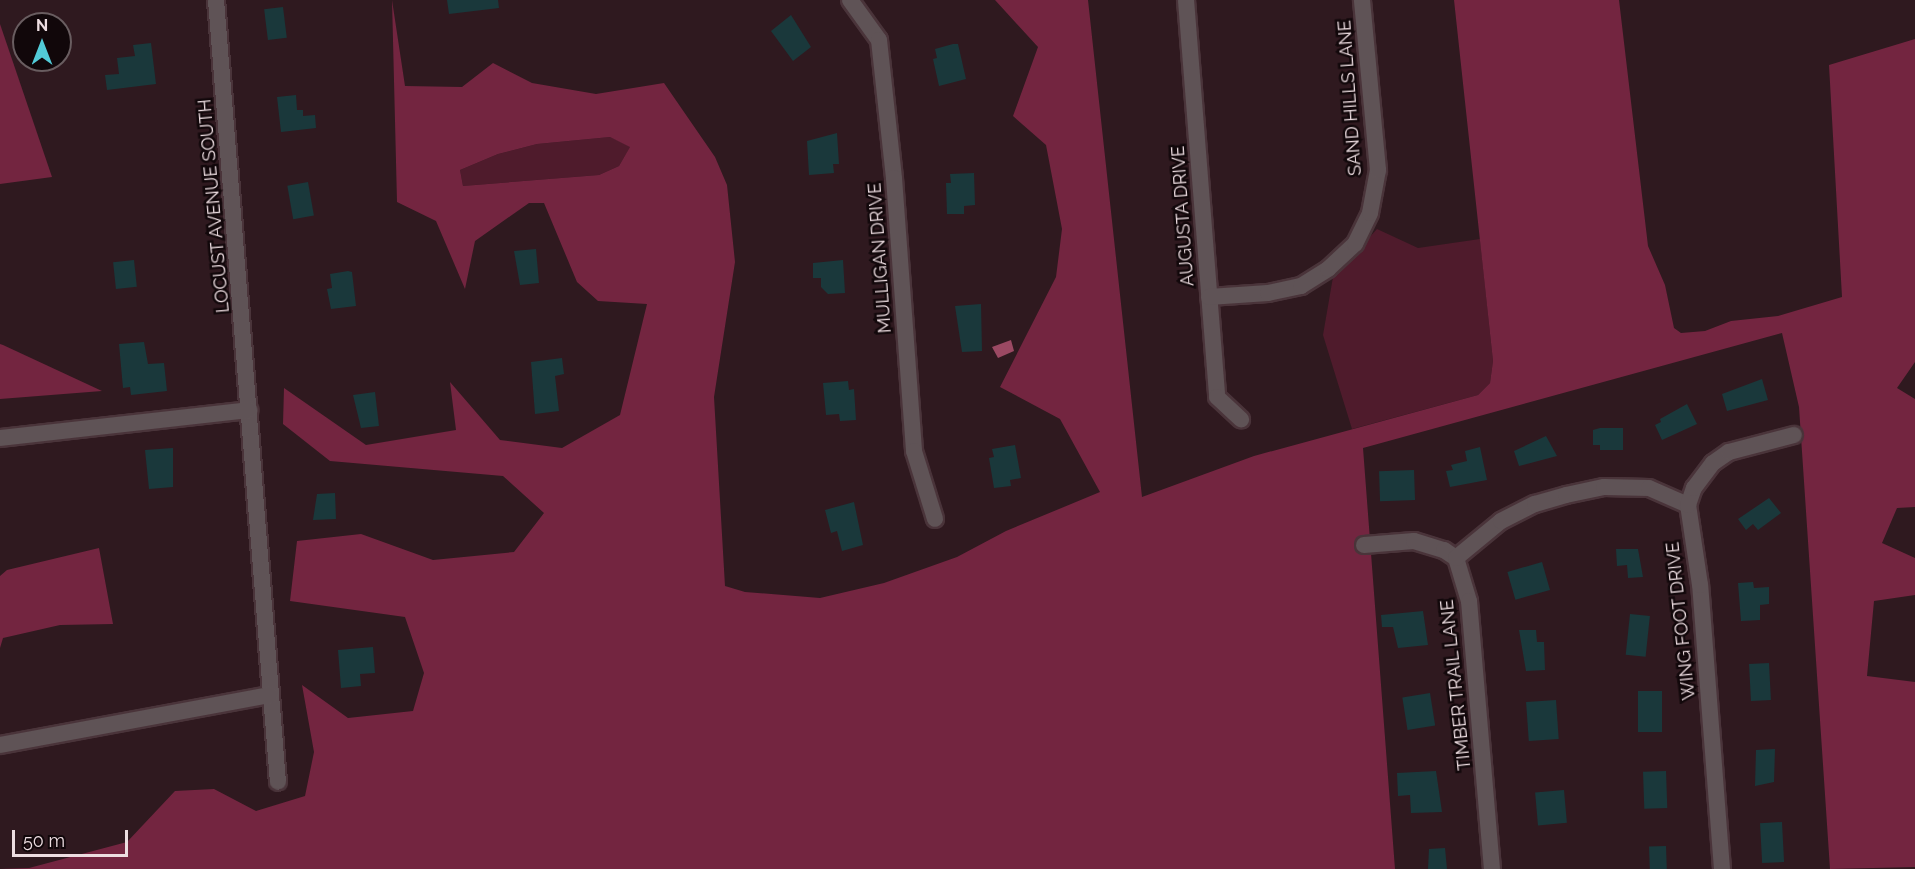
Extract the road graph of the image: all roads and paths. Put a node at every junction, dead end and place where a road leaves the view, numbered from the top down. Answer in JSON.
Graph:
{"nodes":[{"id":1,"x":216,"y":0,"type":"edge"},
{"id":2,"x":850,"y":0,"type":"edge"},
{"id":3,"x":1186,"y":0,"type":"edge"},
{"id":4,"x":1362,"y":0,"type":"edge"},
{"id":5,"x":1209,"y":297,"type":"junction"},
{"id":6,"x":249,"y":410,"type":"junction"},
{"id":7,"x":1240,"y":418,"type":"dead end"},
{"id":8,"x":1794,"y":435,"type":"dead end"},
{"id":9,"x":0,"y":438,"type":"edge"},
{"id":10,"x":1688,"y":505,"type":"junction"},
{"id":11,"x":935,"y":519,"type":"dead end"},
{"id":12,"x":1364,"y":544,"type":"dead end"},
{"id":13,"x":1456,"y":558,"type":"junction"},
{"id":14,"x":270,"y":696,"type":"junction"},
{"id":15,"x":0,"y":745,"type":"edge"},
{"id":16,"x":278,"y":782,"type":"dead end"},
{"id":17,"x":1492,"y":869,"type":"edge"},
{"id":18,"x":1722,"y":869,"type":"edge"}],
"edges":[{"from":1,"to":6,"type":"street","name":"LOCUST AVENUE SOUTH"},
{"from":2,"to":11,"type":"street","name":"MULLIGAN DRIVE"},
{"from":3,"to":5,"type":"street","name":"AUGUSTA DRIVE"},
{"from":4,"to":5,"type":"street","name":"SAND HILLS LANE"},
{"from":5,"to":7,"type":"street","name":"AUGUSTA DRIVE"},
{"from":6,"to":9,"type":"street"},
{"from":6,"to":14,"type":"street","name":"LOCUST AVENUE SOUTH"},
{"from":8,"to":10,"type":"street"},
{"from":10,"to":13,"type":"street"},
{"from":10,"to":18,"type":"street","name":"WING FOOT DRIVE"},
{"from":12,"to":13,"type":"street"},
{"from":13,"to":17,"type":"street","name":"TIMBER TRAIL LANE"},
{"from":14,"to":15,"type":"street"},
{"from":14,"to":16,"type":"street","name":"LOCUST AVENUE SOUTH"}]}
